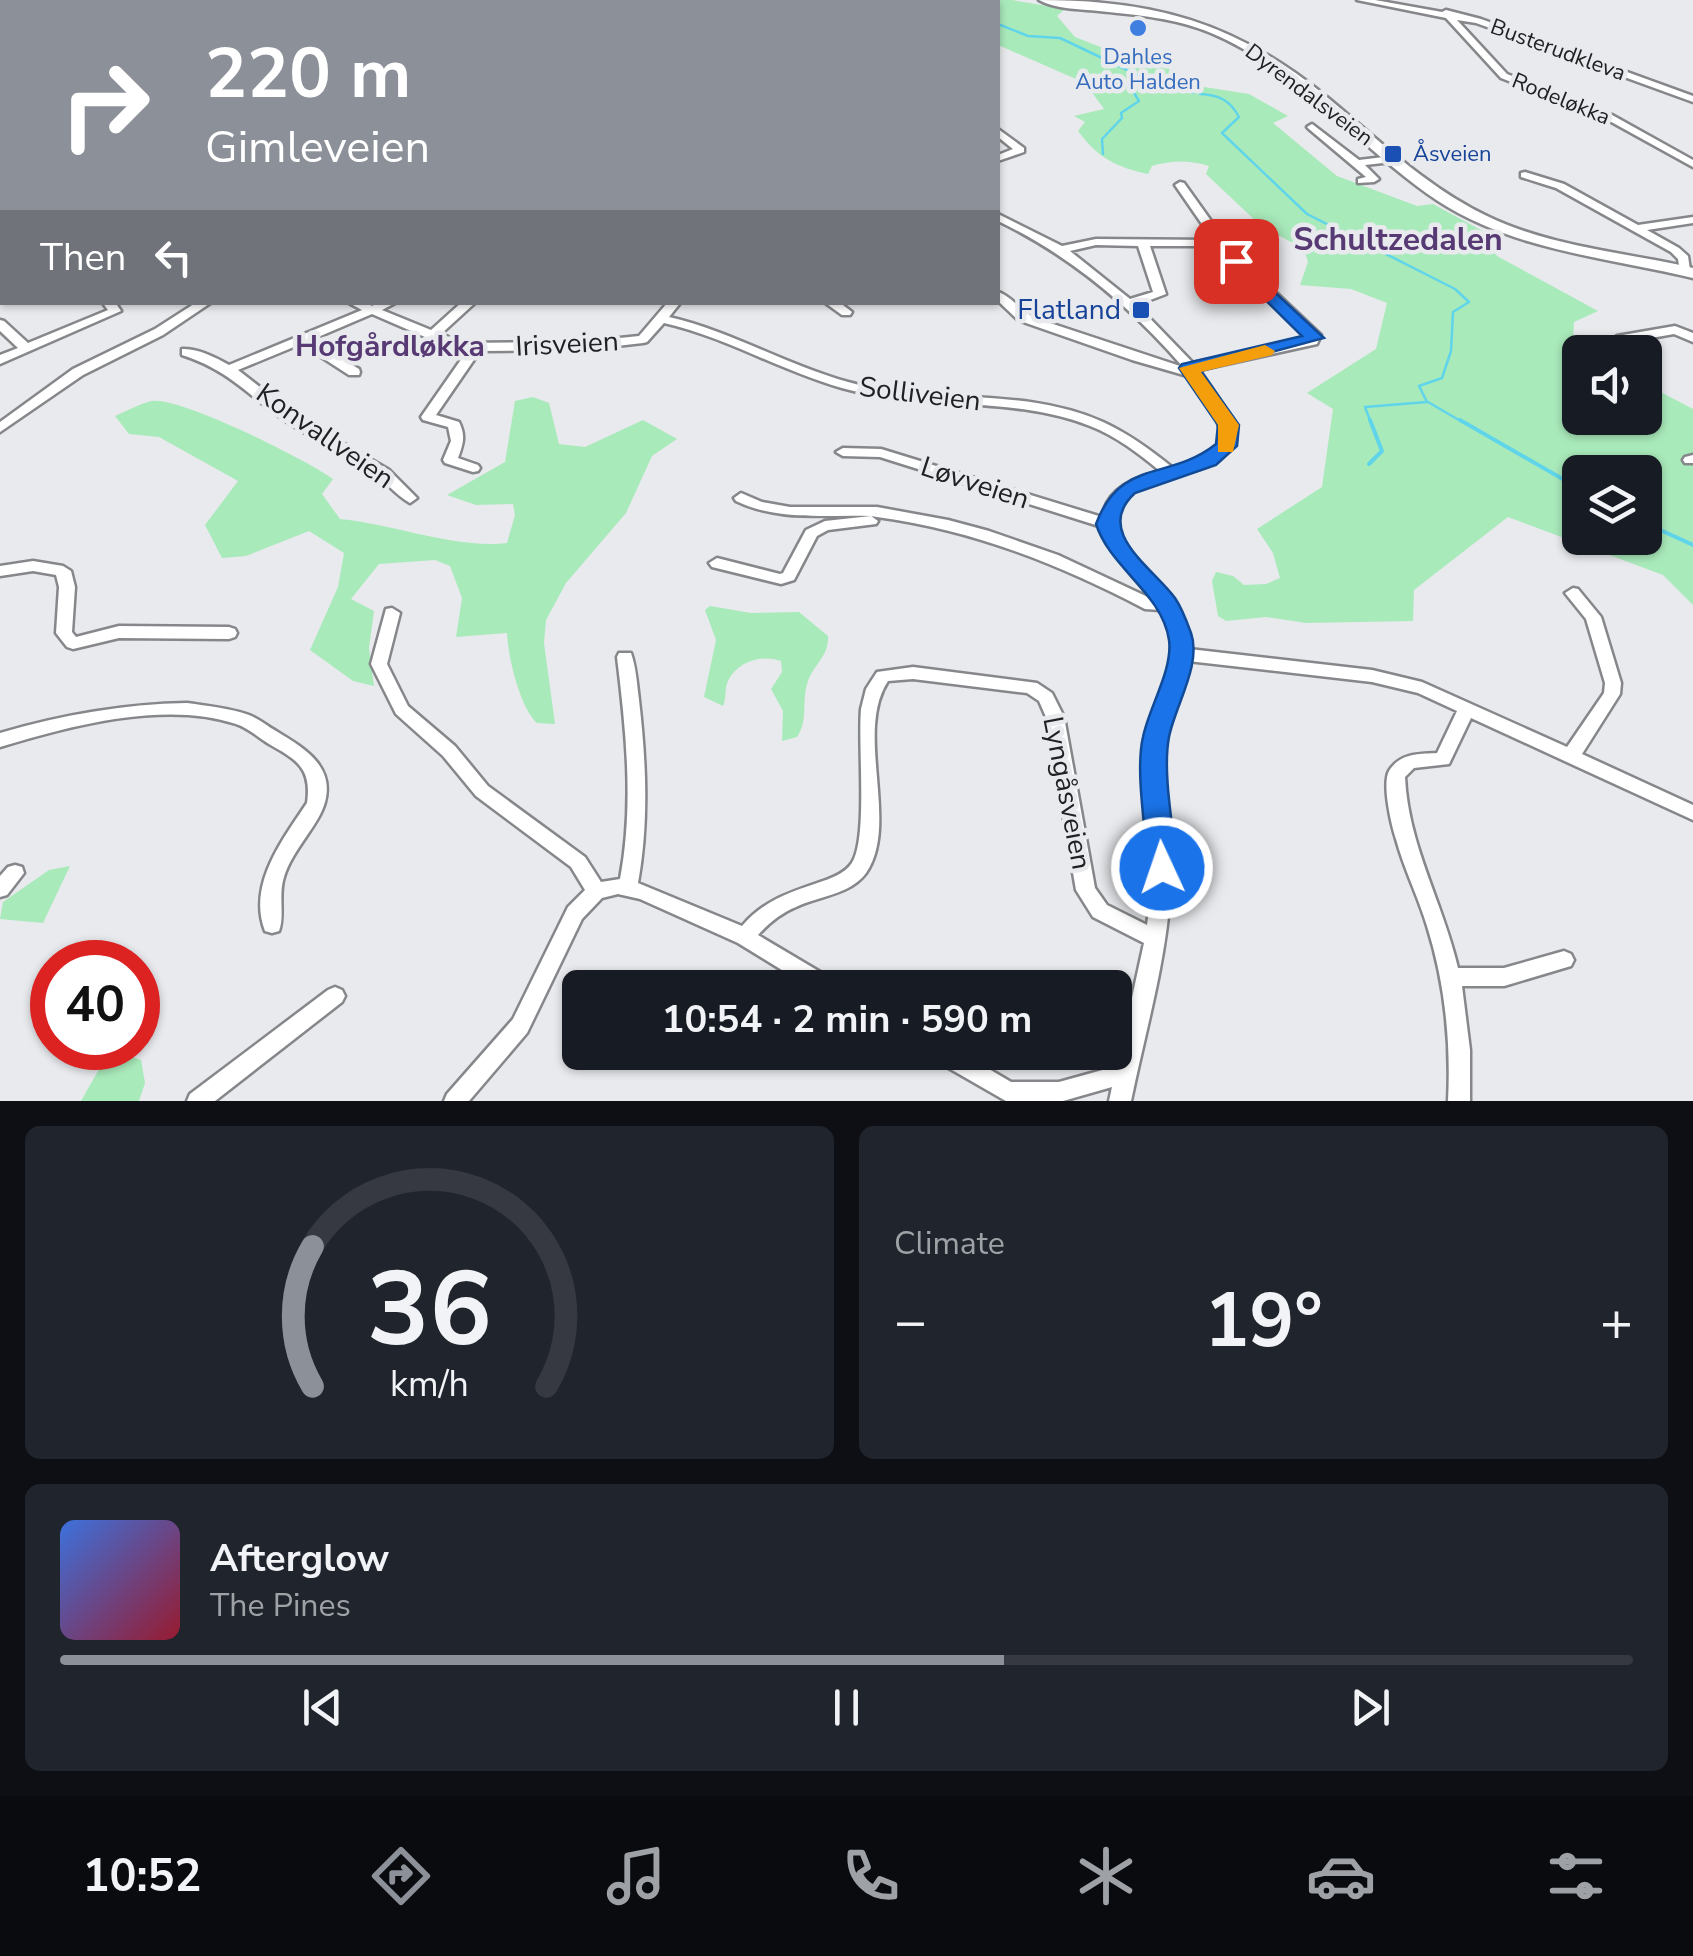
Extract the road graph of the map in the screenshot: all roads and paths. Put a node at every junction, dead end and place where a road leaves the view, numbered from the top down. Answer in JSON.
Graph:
{"nodes":[{"id":1,"x":1045,"y":0,"type":"edge"},
{"id":2,"x":1361,"y":0,"type":"edge"},
{"id":3,"x":1446,"y":13,"type":"junction"},
{"id":4,"x":1691,"y":98,"type":"edge"},
{"id":5,"x":1312,"y":127,"type":"dead end"},
{"id":6,"x":1000,"y":134,"type":"edge"},
{"id":7,"x":1000,"y":158,"type":"edge"},
{"id":8,"x":1392,"y":158,"type":"junction"},
{"id":9,"x":1358,"y":163,"type":"junction"},
{"id":10,"x":1693,"y":164,"type":"edge"},
{"id":11,"x":1524,"y":176,"type":"dead end"},
{"id":12,"x":1362,"y":181,"type":"dead end"},
{"id":13,"x":1180,"y":185,"type":"dead end"},
{"id":14,"x":1693,"y":220,"type":"edge"},
{"id":15,"x":1001,"y":222,"type":"edge"},
{"id":16,"x":1636,"y":228,"type":"junction"},
{"id":17,"x":1143,"y":243,"type":"junction"},
{"id":18,"x":1220,"y":244,"type":"junction"},
{"id":19,"x":1061,"y":250,"type":"junction"},
{"id":20,"x":1689,"y":272,"type":"edge"},
{"id":21,"x":1000,"y":298,"type":"edge"},
{"id":22,"x":1126,"y":304,"type":"junction"},
{"id":23,"x":201,"y":305,"type":"edge"},
{"id":24,"x":359,"y":305,"type":"edge"},
{"id":25,"x":385,"y":305,"type":"edge"},
{"id":26,"x":467,"y":305,"type":"edge"},
{"id":27,"x":673,"y":305,"type":"edge"},
{"id":28,"x":835,"y":305,"type":"edge"},
{"id":29,"x":112,"y":306,"type":"edge"},
{"id":30,"x":374,"y":312,"type":"junction"},
{"id":31,"x":846,"y":312,"type":"dead end"},
{"id":32,"x":662,"y":319,"type":"junction"},
{"id":33,"x":0,"y":324,"type":"edge"},
{"id":34,"x":1646,"y":335,"type":"edge"},
{"id":35,"x":431,"y":337,"type":"junction"},
{"id":36,"x":1693,"y":338,"type":"edge"},
{"id":37,"x":302,"y":340,"type":"junction"},
{"id":38,"x":25,"y":346,"type":"junction"},
{"id":39,"x":475,"y":348,"type":"junction"},
{"id":40,"x":186,"y":352,"type":"dead end"},
{"id":41,"x":0,"y":360,"type":"edge"},
{"id":42,"x":232,"y":368,"type":"junction"},
{"id":43,"x":1191,"y":371,"type":"junction"},
{"id":44,"x":354,"y":372,"type":"dead end"},
{"id":45,"x":0,"y":428,"type":"edge"},
{"id":46,"x":843,"y":452,"type":"dead end"},
{"id":47,"x":473,"y":468,"type":"dead end"},
{"id":48,"x":1171,"y":473,"type":"junction"},
{"id":49,"x":410,"y":498,"type":"dead end"},
{"id":50,"x":741,"y":498,"type":"dead end"},
{"id":51,"x":915,"y":520,"type":"junction"},
{"id":52,"x":1107,"y":524,"type":"junction"},
{"id":53,"x":718,"y":563,"type":"dead end"},
{"id":54,"x":0,"y":571,"type":"edge"},
{"id":55,"x":1573,"y":593,"type":"dead end"},
{"id":56,"x":1167,"y":604,"type":"junction"},
{"id":57,"x":392,"y":613,"type":"dead end"},
{"id":58,"x":228,"y":633,"type":"dead end"},
{"id":59,"x":1181,"y":654,"type":"junction"},
{"id":60,"x":625,"y":657,"type":"dead end"},
{"id":61,"x":1468,"y":708,"type":"junction"},
{"id":62,"x":0,"y":740,"type":"edge"},
{"id":63,"x":1571,"y":756,"type":"junction"},
{"id":64,"x":1693,"y":813,"type":"edge"},
{"id":65,"x":15,"y":873,"type":"dead end"},
{"id":66,"x":628,"y":887,"type":"junction"},
{"id":67,"x":0,"y":889,"type":"edge"},
{"id":68,"x":596,"y":892,"type":"junction"},
{"id":69,"x":272,"y":925,"type":"dead end"},
{"id":70,"x":745,"y":936,"type":"junction"},
{"id":71,"x":1152,"y":937,"type":"junction"},
{"id":72,"x":1564,"y":960,"type":"dead end"},
{"id":73,"x":801,"y":970,"type":"edge"},
{"id":74,"x":1450,"y":977,"type":"junction"},
{"id":75,"x":336,"y":996,"type":"dead end"},
{"id":76,"x":971,"y":1070,"type":"edge"},
{"id":77,"x":1126,"y":1073,"type":"junction"},
{"id":78,"x":198,"y":1101,"type":"edge"},
{"id":79,"x":455,"y":1101,"type":"edge"},
{"id":80,"x":1120,"y":1101,"type":"edge"},
{"id":81,"x":1459,"y":1101,"type":"edge"}],
"edges":[{"from":1,"to":8,"type":"main road","name":"Dyrendalsveien"},
{"from":2,"to":3,"type":"street","name":"Busterudkleva"},
{"from":3,"to":4,"type":"street","name":"Busterudkleva"},
{"from":3,"to":10,"type":"street","name":"Rodeløkka"},
{"from":5,"to":9,"type":"street"},
{"from":6,"to":7,"type":"street"},
{"from":8,"to":9,"type":"street"},
{"from":8,"to":20,"type":"main road","name":"Dyrendalsveien"},
{"from":9,"to":12,"type":"street"},
{"from":11,"to":16,"type":"street"},
{"from":13,"to":18,"type":"street"},
{"from":14,"to":16,"type":"street"},
{"from":15,"to":19,"type":"street"},
{"from":16,"to":20,"type":"street"},
{"from":17,"to":18,"type":"street"},
{"from":17,"to":19,"type":"street"},
{"from":17,"to":22,"type":"street"},
{"from":18,"to":43,"type":"street"},
{"from":19,"to":22,"type":"street"},
{"from":21,"to":43,"type":"street"},
{"from":22,"to":43,"type":"street"},
{"from":23,"to":45,"type":"street"},
{"from":24,"to":30,"type":"street","name":"Irisveien"},
{"from":25,"to":30,"type":"street"},
{"from":26,"to":35,"type":"street"},
{"from":27,"to":32,"type":"street"},
{"from":28,"to":31,"type":"street"},
{"from":29,"to":38,"type":"street"},
{"from":30,"to":35,"type":"street","name":"Irisveien"},
{"from":30,"to":37,"type":"street"},
{"from":32,"to":39,"type":"street","name":"Irisveien"},
{"from":32,"to":48,"type":"street","name":"Solliveien"},
{"from":33,"to":38,"type":"street"},
{"from":34,"to":36,"type":"street"},
{"from":35,"to":39,"type":"street","name":"Irisveien"},
{"from":37,"to":42,"type":"street"},
{"from":37,"to":44,"type":"street"},
{"from":38,"to":41,"type":"street"},
{"from":39,"to":47,"type":"street"},
{"from":40,"to":42,"type":"street","name":"Konvallveien"},
{"from":42,"to":49,"type":"street","name":"Konvallveien"},
{"from":43,"to":48,"type":"street"},
{"from":46,"to":52,"type":"street","name":"Løvveien"},
{"from":48,"to":52,"type":"street"},
{"from":50,"to":51,"type":"street"},
{"from":51,"to":53,"type":"street"},
{"from":51,"to":56,"type":"street"},
{"from":52,"to":56,"type":"street"},
{"from":54,"to":58,"type":"street"},
{"from":55,"to":63,"type":"street"},
{"from":56,"to":59,"type":"street"},
{"from":57,"to":68,"type":"street"},
{"from":59,"to":61,"type":"street"},
{"from":59,"to":71,"type":"street"},
{"from":60,"to":66,"type":"street"},
{"from":61,"to":63,"type":"street"},
{"from":61,"to":74,"type":"street"},
{"from":62,"to":69,"type":"street"},
{"from":63,"to":64,"type":"street"},
{"from":65,"to":67,"type":"street"},
{"from":66,"to":68,"type":"street"},
{"from":66,"to":70,"type":"street"},
{"from":68,"to":79,"type":"street"},
{"from":70,"to":71,"type":"street","name":"Lyngåsveien"},
{"from":70,"to":73,"type":"street"},
{"from":71,"to":77,"type":"street"},
{"from":72,"to":74,"type":"street"},
{"from":74,"to":81,"type":"street"},
{"from":75,"to":78,"type":"street"},
{"from":76,"to":77,"type":"street"},
{"from":77,"to":80,"type":"street"}]}
